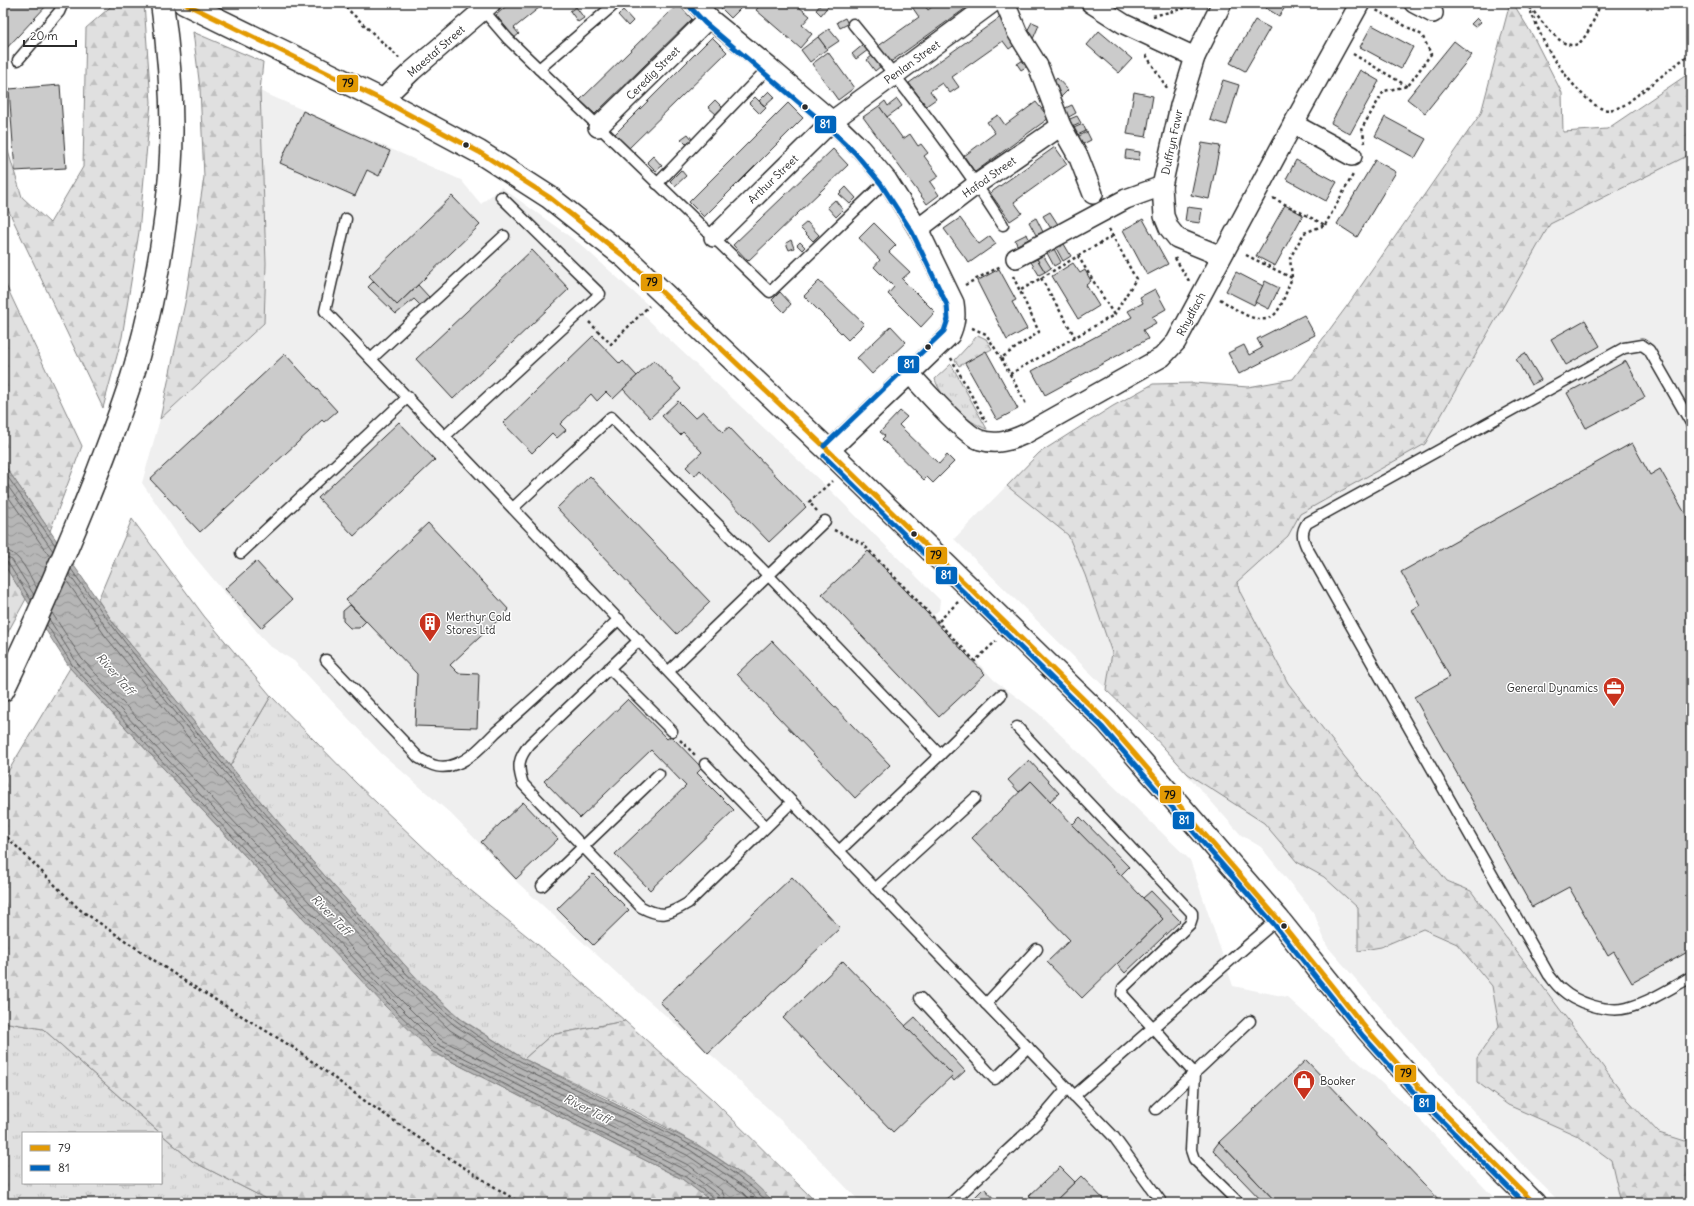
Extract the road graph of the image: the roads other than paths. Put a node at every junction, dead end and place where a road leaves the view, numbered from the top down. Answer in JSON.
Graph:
{"nodes":[{"id":1,"x":63,"y":3,"type":"edge"},
{"id":2,"x":162,"y":3,"type":"edge"},
{"id":3,"x":184,"y":3,"type":"edge"},
{"id":4,"x":616,"y":3,"type":"edge"},
{"id":5,"x":696,"y":3,"type":"edge"},
{"id":6,"x":992,"y":3,"type":"edge"},
{"id":7,"x":1004,"y":3,"type":"edge"},
{"id":8,"x":1091,"y":3,"type":"edge"},
{"id":9,"x":1222,"y":3,"type":"edge"},
{"id":10,"x":1414,"y":3,"type":"edge"},
{"id":11,"x":1366,"y":5,"type":"edge"},
{"id":12,"x":487,"y":6,"type":"edge"},
{"id":13,"x":1433,"y":13,"type":"dead end"},
{"id":14,"x":709,"y":18,"type":"junction"},
{"id":15,"x":853,"y":24,"type":"dead end"},
{"id":16,"x":1195,"y":57,"type":"junction"},
{"id":17,"x":18,"y":60,"type":"dead end"},
{"id":18,"x":769,"y":67,"type":"junction"},
{"id":19,"x":539,"y":69,"type":"junction"},
{"id":20,"x":894,"y":74,"type":"junction"},
{"id":21,"x":382,"y":100,"type":"junction"},
{"id":22,"x":832,"y":121,"type":"junction"},
{"id":23,"x":1293,"y":124,"type":"junction"},
{"id":24,"x":1061,"y":126,"type":"junction"},
{"id":25,"x":598,"y":128,"type":"junction"},
{"id":26,"x":1352,"y":156,"type":"dead end"},
{"id":27,"x":886,"y":180,"type":"junction"},
{"id":28,"x":657,"y":184,"type":"junction"},
{"id":29,"x":977,"y":184,"type":"junction"},
{"id":30,"x":1162,"y":186,"type":"junction"},
{"id":31,"x":1093,"y":194,"type":"dead end"},
{"id":32,"x":502,"y":197,"type":"dead end"},
{"id":33,"x":346,"y":219,"type":"dead end"},
{"id":34,"x":1002,"y":225,"type":"dead end"},
{"id":35,"x":918,"y":229,"type":"junction"},
{"id":36,"x":504,"y":236,"type":"dead end"},
{"id":37,"x":714,"y":237,"type":"junction"},
{"id":38,"x":1224,"y":250,"type":"junction"},
{"id":39,"x":1012,"y":260,"type":"road end"},
{"id":40,"x":371,"y":359,"type":"junction"},
{"id":41,"x":910,"y":374,"type":"junction"},
{"id":42,"x":408,"y":397,"type":"junction"},
{"id":43,"x":1691,"y":422,"type":"edge"},
{"id":44,"x":444,"y":436,"type":"junction"},
{"id":45,"x":830,"y":451,"type":"junction"},
{"id":46,"x":513,"y":508,"type":"junction"},
{"id":47,"x":826,"y":520,"type":"road end"},
{"id":48,"x":241,"y":553,"type":"dead end"},
{"id":49,"x":768,"y":575,"type":"junction"},
{"id":50,"x":619,"y":618,"type":"junction"},
{"id":51,"x":639,"y":640,"type":"junction"},
{"id":52,"x":326,"y":660,"type":"dead end"},
{"id":53,"x":610,"y":668,"type":"junction"},
{"id":54,"x":669,"y":671,"type":"junction"},
{"id":55,"x":3,"y":690,"type":"edge"},
{"id":56,"x":1001,"y":695,"type":"dead end"},
{"id":57,"x":1017,"y":727,"type":"dead end"},
{"id":58,"x":672,"y":731,"type":"road end"},
{"id":59,"x":940,"y":755,"type":"junction"},
{"id":60,"x":705,"y":764,"type":"road end"},
{"id":61,"x":660,"y":774,"type":"dead end"},
{"id":62,"x":975,"y":798,"type":"dead end"},
{"id":63,"x":792,"y":802,"type":"junction"},
{"id":64,"x":766,"y":827,"type":"junction"},
{"id":65,"x":583,"y":847,"type":"junction"},
{"id":66,"x":838,"y":850,"type":"junction"},
{"id":67,"x":542,"y":886,"type":"dead end"},
{"id":68,"x":875,"y":889,"type":"junction"},
{"id":69,"x":1278,"y":919,"type":"junction"},
{"id":70,"x":1037,"y":949,"type":"dead end"},
{"id":71,"x":1691,"y":977,"type":"edge"},
{"id":72,"x":920,"y":998,"type":"dead end"},
{"id":73,"x":986,"y":1004,"type":"junction"},
{"id":74,"x":1250,"y":1021,"type":"dead end"},
{"id":75,"x":1152,"y":1028,"type":"junction"},
{"id":76,"x":1028,"y":1048,"type":"junction"},
{"id":77,"x":1195,"y":1074,"type":"junction"},
{"id":78,"x":1067,"y":1088,"type":"junction"},
{"id":79,"x":1074,"y":1096,"type":"junction"},
{"id":80,"x":1156,"y":1109,"type":"dead end"},
{"id":81,"x":951,"y":1203,"type":"edge"},
{"id":82,"x":1162,"y":1203,"type":"edge"},
{"id":83,"x":1239,"y":1203,"type":"edge"},
{"id":84,"x":1534,"y":1203,"type":"edge"}],
"edges":[{"from":1,"to":17,"type":"lane"},
{"from":2,"to":55,"type":"main road"},
{"from":3,"to":21,"type":"main road"},
{"from":4,"to":19,"type":"lane"},
{"from":5,"to":14,"type":"street"},
{"from":6,"to":20,"type":"street","name":"Penlan Street"},
{"from":7,"to":24,"type":"street"},
{"from":8,"to":16,"type":"street"},
{"from":9,"to":16,"type":"street","name":"Duffryn Fawr"},
{"from":10,"to":13,"type":"street"},
{"from":11,"to":23,"type":"street","name":"Rhydfach"},
{"from":12,"to":19,"type":"lane"},
{"from":12,"to":21,"type":"street","name":"Maestaf Street"},
{"from":14,"to":18,"type":"street"},
{"from":14,"to":25,"type":"street","name":"Ceredig Street"},
{"from":15,"to":20,"type":"lane"},
{"from":16,"to":30,"type":"street","name":"Duffryn Fawr"},
{"from":18,"to":22,"type":"street"},
{"from":18,"to":28,"type":"lane"},
{"from":19,"to":25,"type":"lane"},
{"from":20,"to":22,"type":"street","name":"Penlan Street"},
{"from":20,"to":29,"type":"lane"},
{"from":21,"to":45,"type":"main road"},
{"from":22,"to":27,"type":"street"},
{"from":22,"to":37,"type":"street","name":"Arthur Street"},
{"from":23,"to":26,"type":"street"},
{"from":23,"to":38,"type":"street","name":"Rhydfach"},
{"from":24,"to":29,"type":"street","name":"Hafod Street"},
{"from":24,"to":31,"type":"street"},
{"from":25,"to":28,"type":"lane"},
{"from":27,"to":35,"type":"street"},
{"from":27,"to":37,"type":"lane"},
{"from":28,"to":37,"type":"lane"},
{"from":29,"to":34,"type":"lane"},
{"from":29,"to":35,"type":"street","name":"Hafod Street"},
{"from":30,"to":38,"type":"street","name":"Duffryn Fawr"},
{"from":30,"to":39,"type":"street"},
{"from":32,"to":44,"type":"lane"},
{"from":33,"to":40,"type":"lane"},
{"from":35,"to":41,"type":"street"},
{"from":36,"to":40,"type":"lane"},
{"from":38,"to":41,"type":"street","name":"Rhydfach"},
{"from":40,"to":42,"type":"lane"},
{"from":41,"to":45,"type":"street"},
{"from":42,"to":44,"type":"lane"},
{"from":42,"to":48,"type":"lane"},
{"from":43,"to":71,"type":"lane"},
{"from":44,"to":46,"type":"lane"},
{"from":45,"to":69,"type":"main road"},
{"from":46,"to":49,"type":"lane"},
{"from":46,"to":50,"type":"lane"},
{"from":47,"to":49,"type":"lane"},
{"from":49,"to":54,"type":"lane"},
{"from":49,"to":59,"type":"lane"},
{"from":50,"to":51,"type":"lane"},
{"from":50,"to":52,"type":"lane"},
{"from":51,"to":53,"type":"lane"},
{"from":51,"to":54,"type":"lane"},
{"from":53,"to":58,"type":"lane"},
{"from":53,"to":65,"type":"lane"},
{"from":54,"to":63,"type":"lane"},
{"from":56,"to":59,"type":"lane"},
{"from":57,"to":75,"type":"lane"},
{"from":59,"to":66,"type":"lane"},
{"from":60,"to":64,"type":"lane"},
{"from":61,"to":65,"type":"lane"},
{"from":62,"to":68,"type":"lane"},
{"from":63,"to":64,"type":"lane"},
{"from":63,"to":66,"type":"lane"},
{"from":64,"to":65,"type":"lane"},
{"from":65,"to":67,"type":"lane"},
{"from":66,"to":68,"type":"lane"},
{"from":68,"to":73,"type":"lane"},
{"from":69,"to":75,"type":"lane"},
{"from":69,"to":84,"type":"main road"},
{"from":70,"to":73,"type":"lane"},
{"from":72,"to":76,"type":"lane"},
{"from":73,"to":76,"type":"lane"},
{"from":74,"to":77,"type":"lane"},
{"from":75,"to":77,"type":"lane"},
{"from":75,"to":79,"type":"lane"},
{"from":76,"to":78,"type":"lane"},
{"from":77,"to":80,"type":"lane"},
{"from":77,"to":83,"type":"lane"},
{"from":78,"to":79,"type":"lane"},
{"from":78,"to":81,"type":"lane"},
{"from":79,"to":82,"type":"lane"}]}
